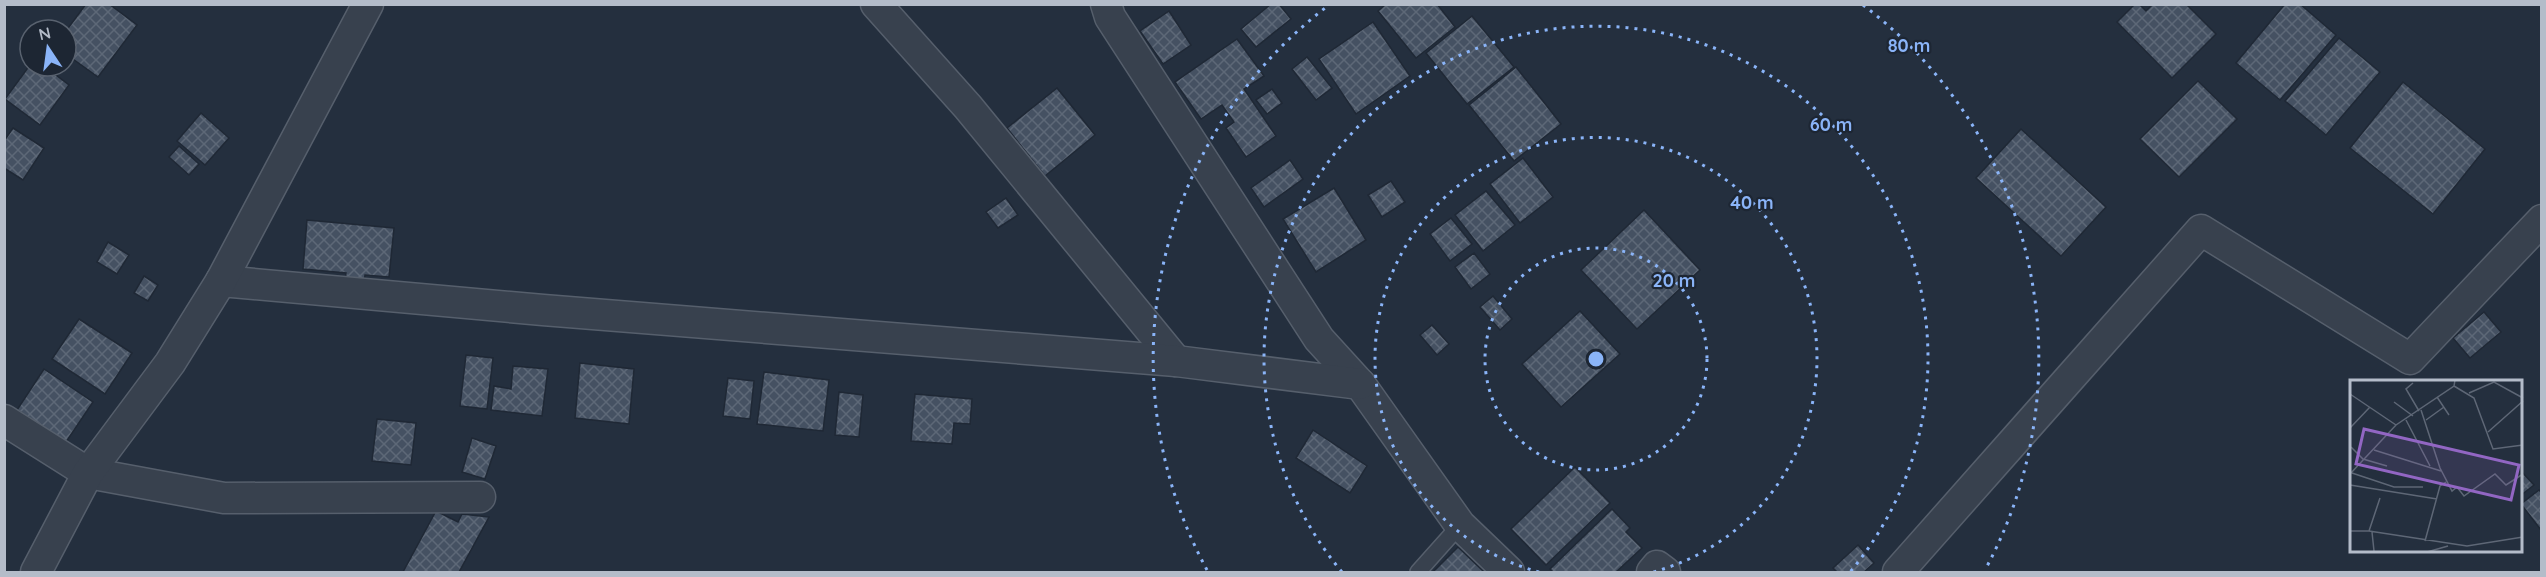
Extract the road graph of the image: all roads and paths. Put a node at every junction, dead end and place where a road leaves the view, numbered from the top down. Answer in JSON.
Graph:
{"nodes":[{"id":1,"x":368,"y":4,"type":"edge"},
{"id":2,"x":876,"y":4,"type":"edge"},
{"id":3,"x":1106,"y":4,"type":"edge"},
{"id":4,"x":2541,"y":220,"type":"edge"},
{"id":5,"x":221,"y":281,"type":"junction"},
{"id":6,"x":1176,"y":361,"type":"junction"},
{"id":7,"x":1360,"y":384,"type":"junction"},
{"id":8,"x":4,"y":420,"type":"edge"},
{"id":9,"x":88,"y":473,"type":"junction"},
{"id":10,"x":480,"y":497,"type":"dead end"},
{"id":11,"x":1460,"y":525,"type":"junction"},
{"id":12,"x":36,"y":573,"type":"edge"},
{"id":13,"x":1418,"y":573,"type":"edge"},
{"id":14,"x":1509,"y":573,"type":"edge"},
{"id":15,"x":1652,"y":573,"type":"edge"},
{"id":16,"x":1665,"y":573,"type":"edge"},
{"id":17,"x":1898,"y":573,"type":"edge"}],
"edges":[{"from":1,"to":5,"type":"street"},
{"from":2,"to":6,"type":"street"},
{"from":3,"to":7,"type":"street"},
{"from":4,"to":17,"type":"street"},
{"from":5,"to":6,"type":"street"},
{"from":5,"to":9,"type":"street"},
{"from":6,"to":7,"type":"street"},
{"from":7,"to":11,"type":"street"},
{"from":8,"to":9,"type":"street"},
{"from":9,"to":10,"type":"street"},
{"from":9,"to":12,"type":"street"},
{"from":11,"to":13,"type":"lane"},
{"from":11,"to":14,"type":"street"},
{"from":15,"to":16,"type":"street"}]}
